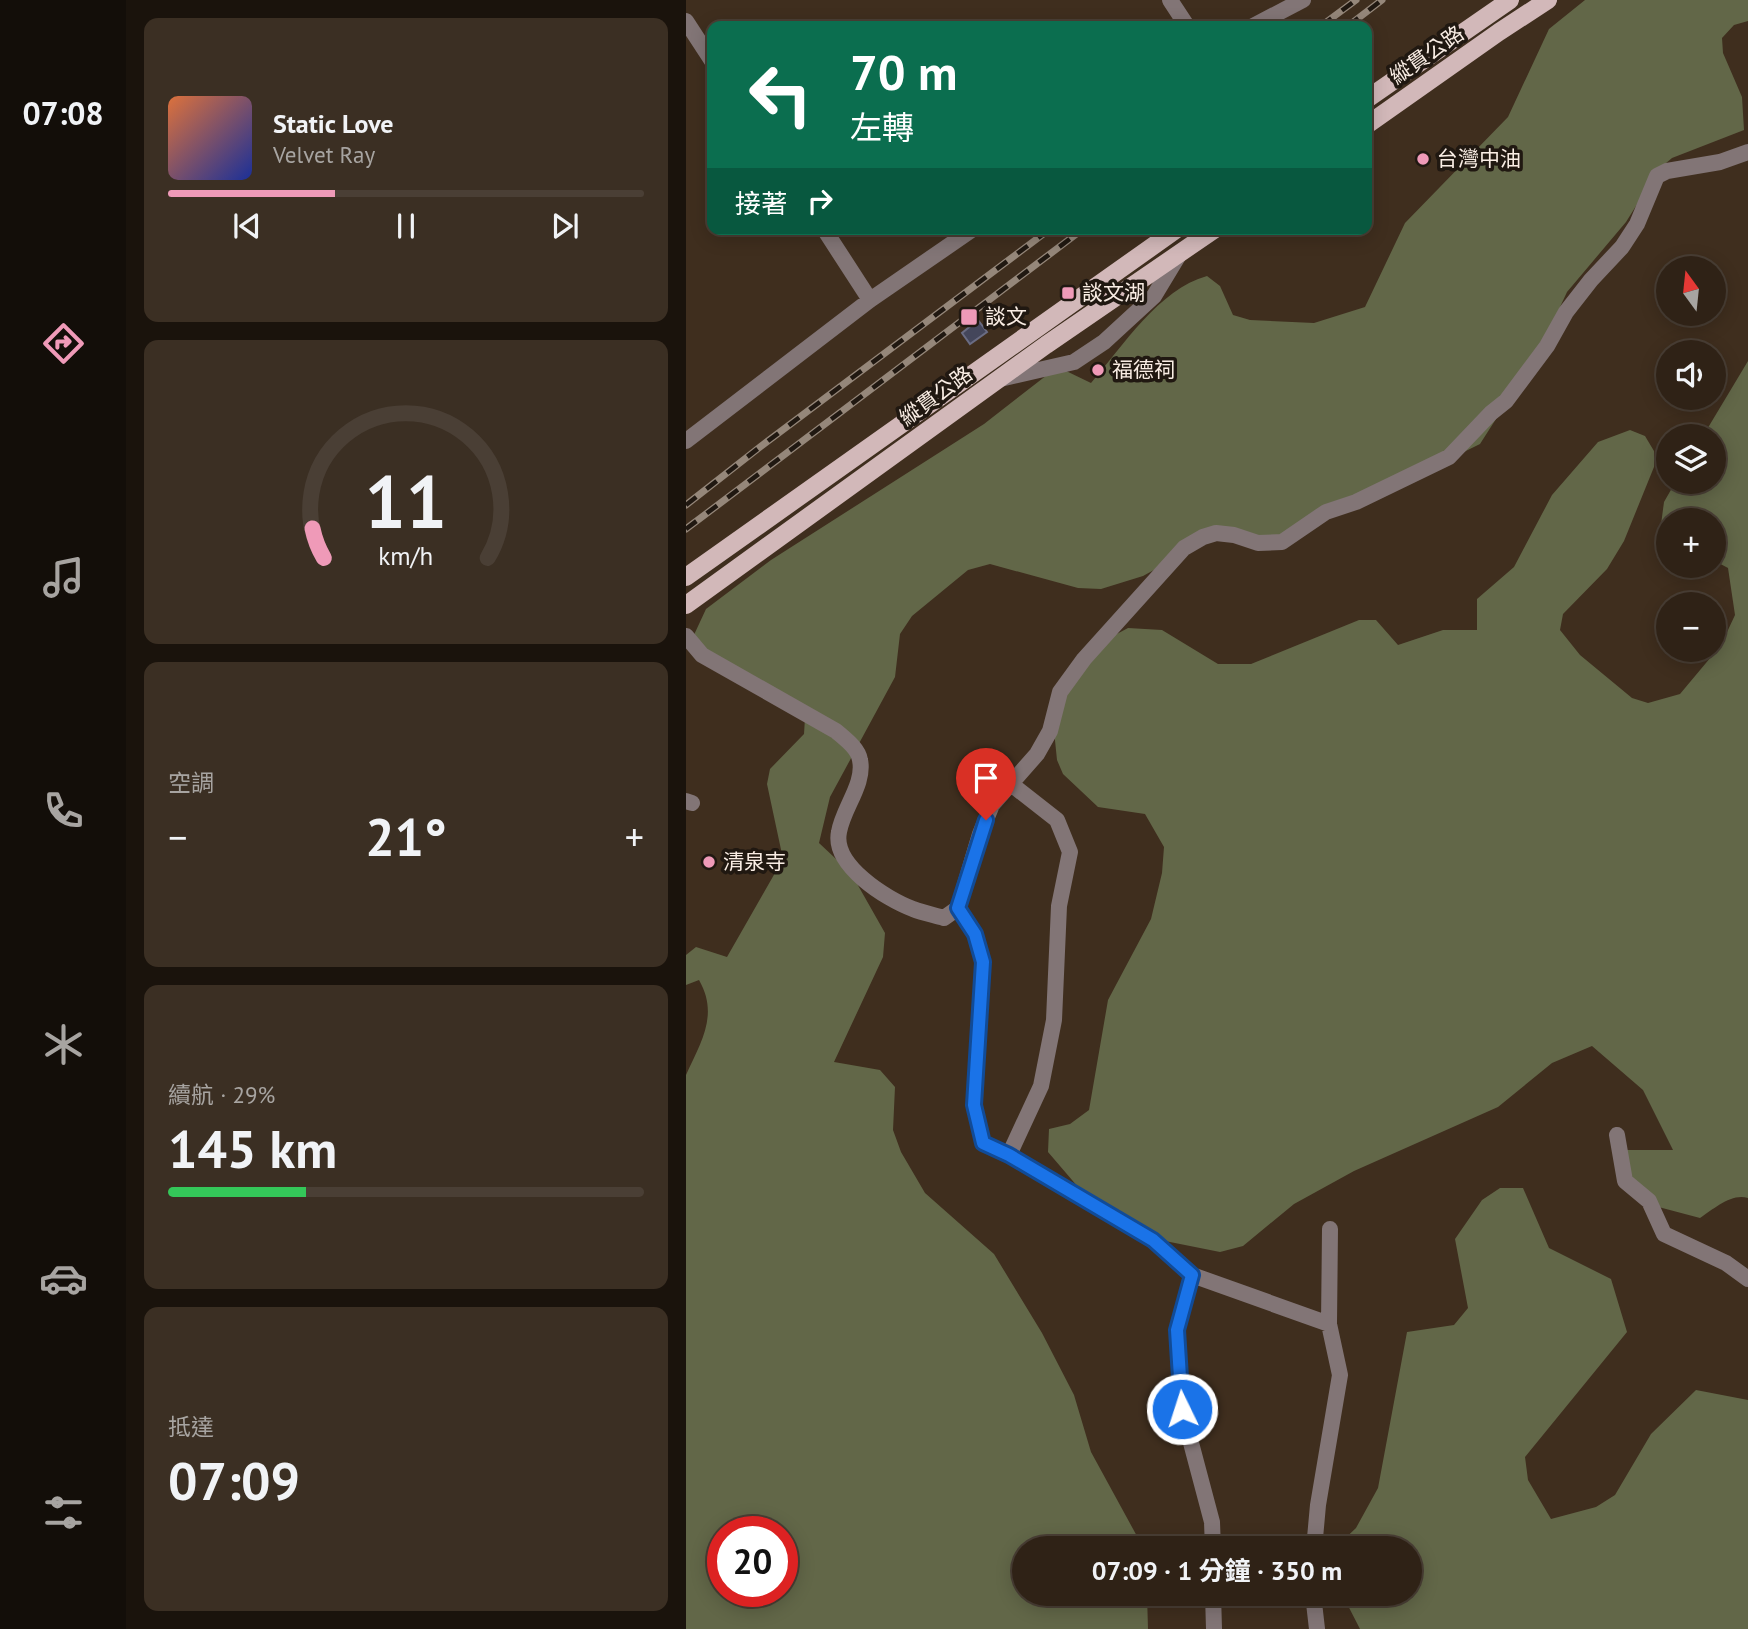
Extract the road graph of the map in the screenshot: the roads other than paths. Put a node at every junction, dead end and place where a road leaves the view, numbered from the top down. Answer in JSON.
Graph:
{"nodes":[{"id":1,"x":1170,"y":0,"type":"edge"},
{"id":2,"x":1303,"y":0,"type":"edge"},
{"id":3,"x":1510,"y":0,"type":"edge"},
{"id":4,"x":1548,"y":0,"type":"edge"},
{"id":5,"x":1184,"y":21,"type":"edge"},
{"id":6,"x":1263,"y":21,"type":"edge"},
{"id":7,"x":686,"y":22,"type":"edge"},
{"id":8,"x":707,"y":54,"type":"edge"},
{"id":9,"x":1393,"y":82,"type":"junction"},
{"id":10,"x":1372,"y":96,"type":"edge"},
{"id":11,"x":1406,"y":97,"type":"junction"},
{"id":12,"x":1372,"y":121,"type":"edge"},
{"id":13,"x":1748,"y":152,"type":"edge"},
{"id":14,"x":828,"y":235,"type":"edge"},
{"id":15,"x":964,"y":235,"type":"edge"},
{"id":16,"x":1168,"y":235,"type":"edge"},
{"id":17,"x":1206,"y":235,"type":"edge"},
{"id":18,"x":1181,"y":252,"type":"junction"},
{"id":19,"x":870,"y":300,"type":"junction"},
{"id":20,"x":1035,"y":329,"type":"junction"},
{"id":21,"x":1048,"y":343,"type":"junction"},
{"id":22,"x":998,"y":379,"type":"junction"},
{"id":23,"x":686,"y":441,"type":"edge"},
{"id":24,"x":686,"y":577,"type":"edge"},
{"id":25,"x":686,"y":605,"type":"edge"},
{"id":26,"x":686,"y":636,"type":"edge"},
{"id":27,"x":1011,"y":784,"type":"junction"},
{"id":28,"x":958,"y":908,"type":"junction"},
{"id":29,"x":1617,"y":1135,"type":"dead end"},
{"id":30,"x":1009,"y":1155,"type":"junction"},
{"id":31,"x":1329,"y":1229,"type":"dead end"},
{"id":32,"x":1192,"y":1275,"type":"junction"},
{"id":33,"x":1748,"y":1279,"type":"edge"},
{"id":34,"x":1329,"y":1324,"type":"junction"},
{"id":35,"x":1213,"y":1536,"type":"edge"},
{"id":36,"x":1315,"y":1536,"type":"edge"},
{"id":37,"x":1213,"y":1606,"type":"edge"},
{"id":38,"x":1314,"y":1606,"type":"edge"},
{"id":39,"x":1214,"y":1629,"type":"edge"},
{"id":40,"x":1317,"y":1629,"type":"edge"}],
"edges":[{"from":1,"to":5,"type":"street"},
{"from":2,"to":6,"type":"street"},
{"from":3,"to":9,"type":"main road","name":"縱貫公路"},
{"from":4,"to":11,"type":"main road","name":"縱貫公路"},
{"from":7,"to":8,"type":"street"},
{"from":9,"to":10,"type":"main road","name":"縱貫公路"},
{"from":9,"to":11,"type":"main road"},
{"from":11,"to":12,"type":"main road","name":"縱貫公路"},
{"from":13,"to":27,"type":"street"},
{"from":14,"to":19,"type":"street"},
{"from":15,"to":19,"type":"street"},
{"from":16,"to":20,"type":"main road","name":"縱貫公路"},
{"from":17,"to":18,"type":"main road","name":"縱貫公路"},
{"from":18,"to":21,"type":"main road","name":"縱貫公路"},
{"from":18,"to":22,"type":"street"},
{"from":19,"to":23,"type":"street"},
{"from":20,"to":21,"type":"main road"},
{"from":20,"to":24,"type":"main road","name":"縱貫公路"},
{"from":21,"to":22,"type":"main road","name":"縱貫公路"},
{"from":22,"to":25,"type":"main road","name":"縱貫公路"},
{"from":26,"to":28,"type":"street"},
{"from":27,"to":28,"type":"street"},
{"from":27,"to":30,"type":"street"},
{"from":28,"to":30,"type":"street"},
{"from":29,"to":33,"type":"street"},
{"from":30,"to":32,"type":"street"},
{"from":31,"to":34,"type":"street"},
{"from":32,"to":34,"type":"street"},
{"from":32,"to":35,"type":"street"},
{"from":34,"to":36,"type":"street"},
{"from":37,"to":39,"type":"street"},
{"from":38,"to":40,"type":"street"}]}
